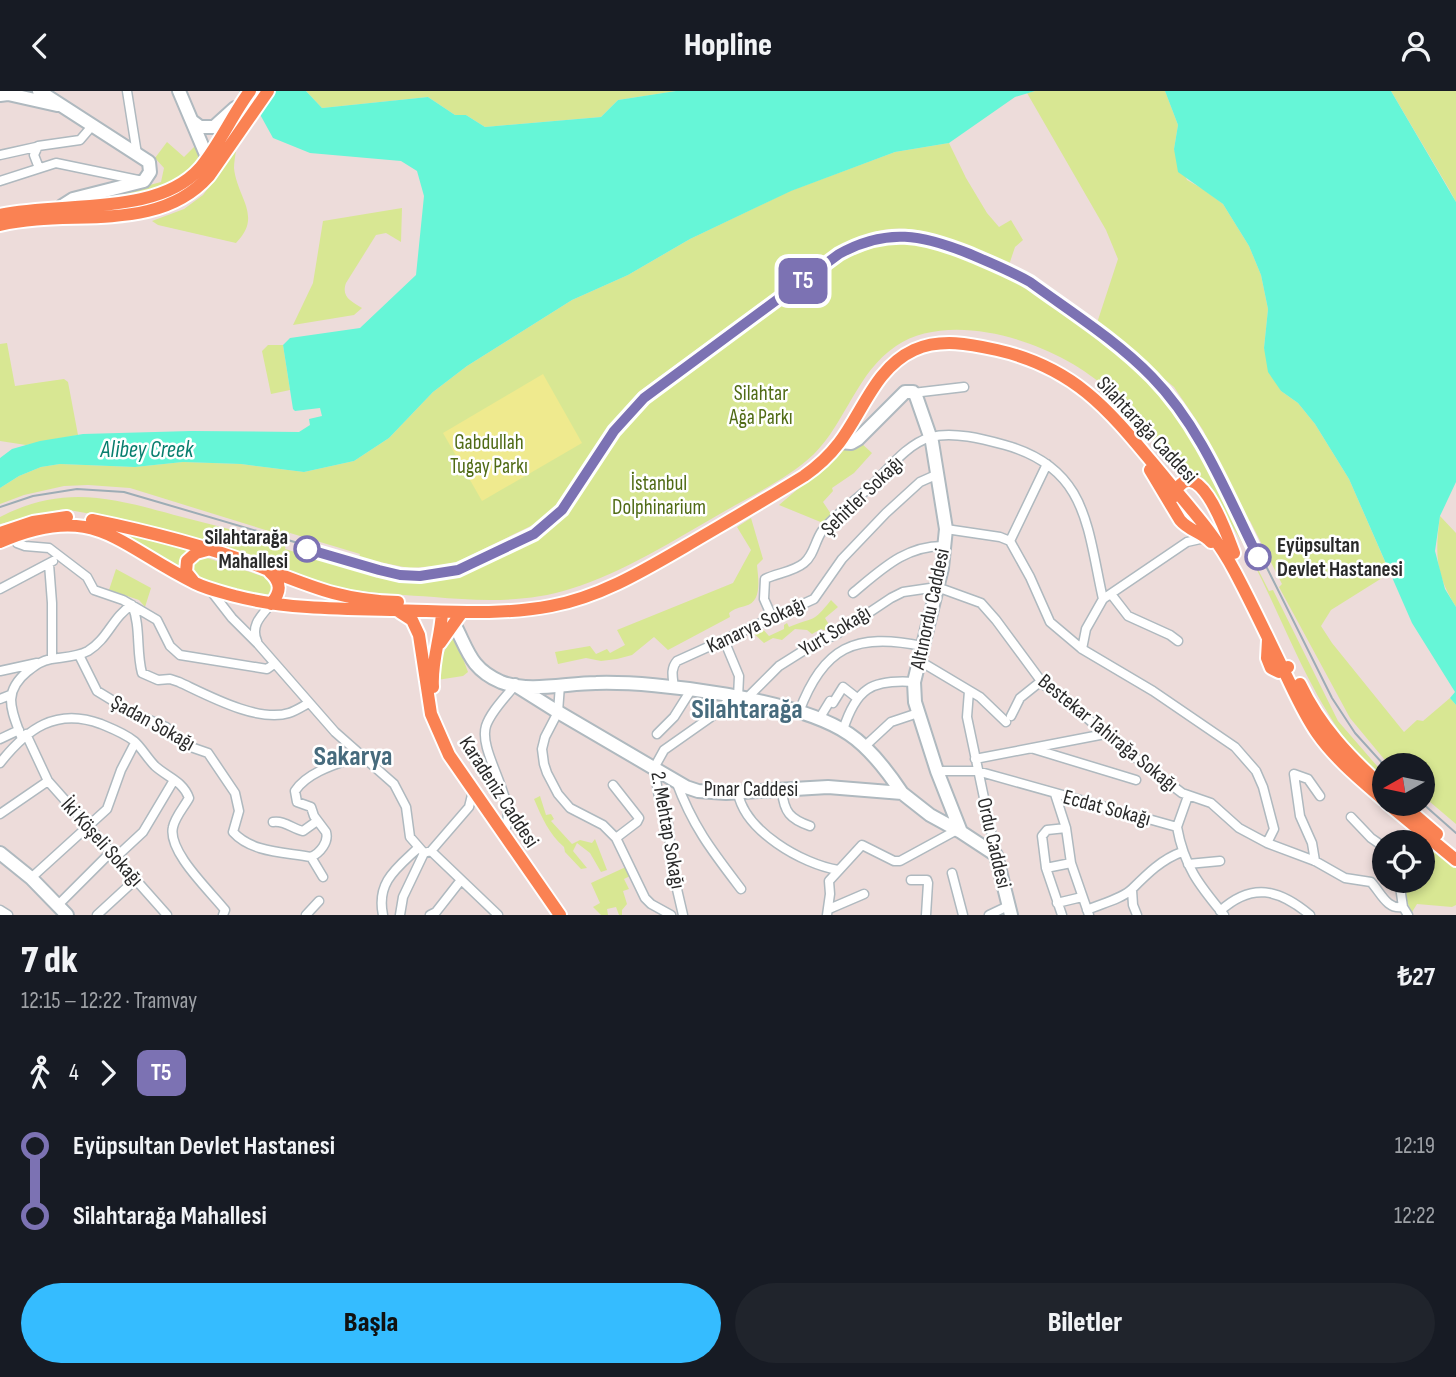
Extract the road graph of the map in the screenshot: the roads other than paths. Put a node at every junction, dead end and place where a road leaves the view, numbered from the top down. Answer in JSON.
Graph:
{"nodes":[{"id":1,"x":127,"y":91,"type":"edge"},
{"id":2,"x":179,"y":91,"type":"edge"},
{"id":3,"x":250,"y":91,"type":"edge"},
{"id":4,"x":268,"y":91,"type":"edge"},
{"id":5,"x":45,"y":92,"type":"edge"},
{"id":6,"x":0,"y":95,"type":"edge"},
{"id":7,"x":241,"y":103,"type":"junction"},
{"id":8,"x":61,"y":106,"type":"junction"},
{"id":9,"x":192,"y":121,"type":"junction"},
{"id":10,"x":92,"y":126,"type":"junction"},
{"id":11,"x":36,"y":147,"type":"junction"},
{"id":12,"x":137,"y":154,"type":"junction"},
{"id":13,"x":0,"y":155,"type":"edge"},
{"id":14,"x":208,"y":157,"type":"junction"},
{"id":15,"x":38,"y":168,"type":"junction"},
{"id":16,"x":0,"y":181,"type":"edge"},
{"id":17,"x":144,"y":181,"type":"junction"},
{"id":18,"x":63,"y":211,"type":"junction"},
{"id":19,"x":0,"y":215,"type":"edge"},
{"id":20,"x":0,"y":225,"type":"edge"},
{"id":21,"x":964,"y":387,"type":"dead end"},
{"id":22,"x":913,"y":393,"type":"junction"},
{"id":23,"x":931,"y":437,"type":"junction"},
{"id":24,"x":840,"y":442,"type":"junction"},
{"id":25,"x":1137,"y":445,"type":"junction"},
{"id":26,"x":1047,"y":464,"type":"junction"},
{"id":27,"x":938,"y":474,"type":"junction"},
{"id":28,"x":1179,"y":488,"type":"junction"},
{"id":29,"x":1172,"y":506,"type":"junction"},
{"id":30,"x":1180,"y":520,"type":"junction"},
{"id":31,"x":946,"y":529,"type":"junction"},
{"id":32,"x":6,"y":535,"type":"edge"},
{"id":33,"x":1207,"y":537,"type":"junction"},
{"id":34,"x":1010,"y":541,"type":"junction"},
{"id":35,"x":0,"y":543,"type":"edge"},
{"id":36,"x":1182,"y":545,"type":"junction"},
{"id":37,"x":945,"y":546,"type":"junction"},
{"id":38,"x":1221,"y":548,"type":"junction"},
{"id":39,"x":208,"y":549,"type":"junction"},
{"id":40,"x":59,"y":557,"type":"junction"},
{"id":41,"x":49,"y":564,"type":"junction"},
{"id":42,"x":270,"y":571,"type":"junction"},
{"id":43,"x":196,"y":584,"type":"junction"},
{"id":44,"x":937,"y":587,"type":"junction"},
{"id":45,"x":0,"y":589,"type":"edge"},
{"id":46,"x":210,"y":589,"type":"junction"},
{"id":47,"x":853,"y":593,"type":"dead end"},
{"id":48,"x":1111,"y":594,"type":"junction"},
{"id":49,"x":1102,"y":599,"type":"junction"},
{"id":50,"x":271,"y":604,"type":"junction"},
{"id":51,"x":132,"y":605,"type":"junction"},
{"id":52,"x":439,"y":607,"type":"junction"},
{"id":53,"x":394,"y":610,"type":"junction"},
{"id":54,"x":457,"y":617,"type":"junction"},
{"id":55,"x":772,"y":617,"type":"junction"},
{"id":56,"x":724,"y":640,"type":"junction"},
{"id":57,"x":420,"y":641,"type":"junction"},
{"id":58,"x":439,"y":641,"type":"junction"},
{"id":59,"x":1178,"y":641,"type":"dead end"},
{"id":60,"x":258,"y":644,"type":"junction"},
{"id":61,"x":922,"y":646,"type":"junction"},
{"id":62,"x":1082,"y":649,"type":"junction"},
{"id":63,"x":79,"y":655,"type":"junction"},
{"id":64,"x":52,"y":659,"type":"junction"},
{"id":65,"x":918,"y":660,"type":"junction"},
{"id":66,"x":40,"y":662,"type":"junction"},
{"id":67,"x":274,"y":664,"type":"junction"},
{"id":68,"x":1287,"y":667,"type":"junction"},
{"id":69,"x":0,"y":671,"type":"edge"},
{"id":70,"x":1040,"y":681,"type":"junction"},
{"id":71,"x":914,"y":682,"type":"junction"},
{"id":72,"x":515,"y":685,"type":"junction"},
{"id":73,"x":560,"y":685,"type":"junction"},
{"id":74,"x":674,"y":688,"type":"junction"},
{"id":75,"x":691,"y":690,"type":"junction"},
{"id":76,"x":969,"y":691,"type":"junction"},
{"id":77,"x":10,"y":695,"type":"junction"},
{"id":78,"x":739,"y":698,"type":"junction"},
{"id":79,"x":857,"y":698,"type":"junction"},
{"id":80,"x":0,"y":699,"type":"edge"},
{"id":81,"x":309,"y":703,"type":"junction"},
{"id":82,"x":558,"y":712,"type":"junction"},
{"id":83,"x":799,"y":712,"type":"junction"},
{"id":84,"x":918,"y":713,"type":"junction"},
{"id":85,"x":819,"y":719,"type":"junction"},
{"id":86,"x":843,"y":730,"type":"junction"},
{"id":87,"x":22,"y":734,"type":"junction"},
{"id":88,"x":657,"y":734,"type":"dead end"},
{"id":89,"x":1105,"y":734,"type":"junction"},
{"id":90,"x":0,"y":739,"type":"edge"},
{"id":91,"x":135,"y":743,"type":"junction"},
{"id":92,"x":864,"y":747,"type":"junction"},
{"id":93,"x":1034,"y":749,"type":"junction"},
{"id":94,"x":362,"y":755,"type":"junction"},
{"id":95,"x":975,"y":759,"type":"junction"},
{"id":96,"x":0,"y":763,"type":"edge"},
{"id":97,"x":654,"y":768,"type":"junction"},
{"id":98,"x":937,"y":771,"type":"junction"},
{"id":99,"x":977,"y":771,"type":"junction"},
{"id":100,"x":1372,"y":777,"type":"edge"},
{"id":101,"x":174,"y":779,"type":"junction"},
{"id":102,"x":1136,"y":780,"type":"dead end"},
{"id":103,"x":48,"y":781,"type":"junction"},
{"id":104,"x":677,"y":781,"type":"junction"},
{"id":105,"x":613,"y":785,"type":"dead end"},
{"id":106,"x":1372,"y":789,"type":"edge"},
{"id":107,"x":473,"y":791,"type":"junction"},
{"id":108,"x":782,"y":791,"type":"junction"},
{"id":109,"x":738,"y":793,"type":"junction"},
{"id":110,"x":902,"y":793,"type":"junction"},
{"id":111,"x":1055,"y":795,"type":"junction"},
{"id":112,"x":1188,"y":796,"type":"junction"},
{"id":113,"x":1320,"y":796,"type":"dead end"},
{"id":114,"x":469,"y":807,"type":"junction"},
{"id":115,"x":484,"y":807,"type":"junction"},
{"id":116,"x":0,"y":814,"type":"edge"},
{"id":117,"x":1402,"y":816,"type":"edge"},
{"id":118,"x":1416,"y":816,"type":"edge"},
{"id":119,"x":1351,"y":817,"type":"dead end"},
{"id":120,"x":317,"y":821,"type":"junction"},
{"id":121,"x":273,"y":822,"type":"dead end"},
{"id":122,"x":810,"y":826,"type":"dead end"},
{"id":123,"x":1178,"y":827,"type":"junction"},
{"id":124,"x":89,"y":828,"type":"junction"},
{"id":125,"x":506,"y":828,"type":"junction"},
{"id":126,"x":1066,"y":828,"type":"junction"},
{"id":127,"x":1418,"y":830,"type":"edge"},
{"id":128,"x":959,"y":831,"type":"junction"},
{"id":129,"x":616,"y":838,"type":"junction"},
{"id":130,"x":1372,"y":839,"type":"edge"},
{"id":131,"x":1267,"y":843,"type":"junction"},
{"id":132,"x":1435,"y":843,"type":"edge"},
{"id":133,"x":1456,"y":850,"type":"edge"},
{"id":134,"x":424,"y":851,"type":"junction"},
{"id":135,"x":1182,"y":852,"type":"junction"},
{"id":136,"x":0,"y":853,"type":"edge"},
{"id":137,"x":113,"y":855,"type":"junction"},
{"id":138,"x":996,"y":855,"type":"junction"},
{"id":139,"x":311,"y":857,"type":"junction"},
{"id":140,"x":1456,"y":860,"type":"edge"},
{"id":141,"x":1220,"y":861,"type":"dead end"},
{"id":142,"x":1315,"y":861,"type":"junction"},
{"id":143,"x":1072,"y":863,"type":"junction"},
{"id":144,"x":1188,"y":864,"type":"junction"},
{"id":145,"x":1046,"y":868,"type":"junction"},
{"id":146,"x":838,"y":870,"type":"junction"},
{"id":147,"x":952,"y":873,"type":"dead end"},
{"id":148,"x":31,"y":877,"type":"junction"},
{"id":149,"x":323,"y":877,"type":"dead end"},
{"id":150,"x":135,"y":880,"type":"junction"},
{"id":151,"x":461,"y":880,"type":"junction"},
{"id":152,"x":911,"y":880,"type":"dead end"},
{"id":153,"x":741,"y":889,"type":"dead end"},
{"id":154,"x":1132,"y":890,"type":"junction"},
{"id":155,"x":1402,"y":893,"type":"edge"},
{"id":156,"x":864,"y":894,"type":"dead end"},
{"id":157,"x":1082,"y":897,"type":"junction"},
{"id":158,"x":318,"y":901,"type":"dead end"},
{"id":159,"x":1057,"y":903,"type":"junction"},
{"id":160,"x":0,"y":910,"type":"edge"},
{"id":161,"x":62,"y":910,"type":"edge"},
{"id":162,"x":1009,"y":911,"type":"edge"},
{"id":163,"x":1406,"y":911,"type":"edge"},
{"id":164,"x":828,"y":912,"type":"edge"},
{"id":165,"x":162,"y":913,"type":"edge"},
{"id":166,"x":1088,"y":913,"type":"edge"},
{"id":167,"x":1222,"y":913,"type":"edge"},
{"id":168,"x":8,"y":915,"type":"edge"},
{"id":169,"x":97,"y":915,"type":"edge"},
{"id":170,"x":223,"y":915,"type":"edge"},
{"id":171,"x":306,"y":915,"type":"edge"},
{"id":172,"x":383,"y":915,"type":"edge"},
{"id":173,"x":400,"y":915,"type":"edge"},
{"id":174,"x":430,"y":915,"type":"edge"},
{"id":175,"x":498,"y":915,"type":"edge"},
{"id":176,"x":560,"y":915,"type":"edge"},
{"id":177,"x":570,"y":915,"type":"edge"},
{"id":178,"x":671,"y":915,"type":"edge"},
{"id":179,"x":683,"y":915,"type":"edge"},
{"id":180,"x":926,"y":915,"type":"edge"},
{"id":181,"x":963,"y":915,"type":"edge"},
{"id":182,"x":989,"y":915,"type":"edge"},
{"id":183,"x":1062,"y":915,"type":"edge"},
{"id":184,"x":1138,"y":915,"type":"edge"},
{"id":185,"x":1310,"y":915,"type":"edge"}],
"edges":[{"from":1,"to":12,"type":"street"},
{"from":2,"to":9,"type":"main road"},
{"from":3,"to":7,"type":"main road"},
{"from":4,"to":18,"type":"main road"},
{"from":5,"to":8,"type":"main road"},
{"from":6,"to":8,"type":"main road"},
{"from":7,"to":9,"type":"main road"},
{"from":7,"to":14,"type":"main road"},
{"from":8,"to":10,"type":"main road"},
{"from":9,"to":14,"type":"main road"},
{"from":10,"to":11,"type":"street"},
{"from":10,"to":12,"type":"main road"},
{"from":11,"to":13,"type":"street"},
{"from":11,"to":15,"type":"street"},
{"from":12,"to":17,"type":"main road"},
{"from":14,"to":18,"type":"main road"},
{"from":15,"to":16,"type":"street"},
{"from":15,"to":17,"type":"street"},
{"from":17,"to":18,"type":"main road"},
{"from":18,"to":19,"type":"main road"},
{"from":18,"to":20,"type":"main road"},
{"from":21,"to":22,"type":"street"},
{"from":22,"to":23,"type":"main road","name":"Altınordu Caddesi"},
{"from":22,"to":24,"type":"main road"},
{"from":23,"to":26,"type":"street"},
{"from":23,"to":27,"type":"main road","name":"Altınordu Caddesi"},
{"from":23,"to":55,"type":"street","name":"Şehitler Sokağı"},
{"from":24,"to":25,"type":"main road","name":"Silahtarağa Caddesi"},
{"from":24,"to":54,"type":"main road","name":"Silahtarağa Caddesi"},
{"from":25,"to":28,"type":"main road","name":"Silahtarağa Caddesi"},
{"from":25,"to":29,"type":"main road"},
{"from":26,"to":34,"type":"street"},
{"from":26,"to":49,"type":"street"},
{"from":27,"to":31,"type":"main road","name":"Altınordu Caddesi"},
{"from":27,"to":55,"type":"street","name":"Kanarya Sokağı"},
{"from":28,"to":29,"type":"main road"},
{"from":28,"to":38,"type":"main road","name":"Silahtarağa Caddesi"},
{"from":28,"to":52,"type":"main road","name":"Silahtarağa Caddesi"},
{"from":28,"to":68,"type":"main road"},
{"from":29,"to":30,"type":"main road"},
{"from":30,"to":33,"type":"main road"},
{"from":30,"to":36,"type":"street"},
{"from":31,"to":34,"type":"street"},
{"from":31,"to":37,"type":"main road","name":"Altınordu Caddesi"},
{"from":32,"to":35,"type":"main road","name":"Silahtarağa Caddesi"},
{"from":32,"to":39,"type":"main road","name":"Silahtarağa Caddesi"},
{"from":32,"to":40,"type":"street"},
{"from":32,"to":43,"type":"main road","name":"Silahtarağa Caddesi"},
{"from":33,"to":36,"type":"street"},
{"from":33,"to":38,"type":"main road"},
{"from":34,"to":62,"type":"street"},
{"from":36,"to":48,"type":"street"},
{"from":37,"to":44,"type":"main road","name":"Altınordu Caddesi"},
{"from":37,"to":47,"type":"street"},
{"from":38,"to":68,"type":"main road","name":"Silahtarağa Caddesi"},
{"from":39,"to":42,"type":"main road","name":"Silahtarağa Caddesi"},
{"from":39,"to":43,"type":"main road"},
{"from":40,"to":41,"type":"street"},
{"from":40,"to":51,"type":"street"},
{"from":41,"to":45,"type":"street"},
{"from":41,"to":64,"type":"street"},
{"from":42,"to":50,"type":"main road"},
{"from":42,"to":52,"type":"main road","name":"Silahtarağa Caddesi"},
{"from":43,"to":46,"type":"main road","name":"Silahtarağa Caddesi"},
{"from":44,"to":61,"type":"main road","name":"Altınordu Caddesi"},
{"from":44,"to":70,"type":"street","name":"Bestekar Tahirağa Sokağı"},
{"from":44,"to":78,"type":"street","name":"Yurt Sokağı"},
{"from":46,"to":50,"type":"main road","name":"Silahtarağa Caddesi"},
{"from":46,"to":60,"type":"street"},
{"from":48,"to":49,"type":"street"},
{"from":48,"to":59,"type":"street"},
{"from":49,"to":62,"type":"street"},
{"from":50,"to":53,"type":"main road","name":"Silahtarağa Caddesi"},
{"from":50,"to":60,"type":"street"},
{"from":51,"to":63,"type":"street"},
{"from":51,"to":67,"type":"street"},
{"from":51,"to":81,"type":"street"},
{"from":52,"to":53,"type":"main road","name":"Silahtarağa Caddesi"},
{"from":52,"to":54,"type":"main road","name":"Silahtarağa Caddesi"},
{"from":52,"to":58,"type":"main road","name":"Karadeniz Caddesi"},
{"from":53,"to":57,"type":"main road","name":"Karadeniz Caddesi"},
{"from":54,"to":58,"type":"main road"},
{"from":54,"to":72,"type":"main road","name":"Pınar Caddesi"},
{"from":55,"to":56,"type":"street","name":"Kanarya Sokağı"},
{"from":56,"to":74,"type":"street","name":"Kanarya Sokağı"},
{"from":56,"to":78,"type":"street"},
{"from":57,"to":58,"type":"main road"},
{"from":57,"to":107,"type":"main road","name":"Karadeniz Caddesi"},
{"from":58,"to":125,"type":"main road","name":"Karadeniz Caddesi"},
{"from":60,"to":67,"type":"street"},
{"from":61,"to":65,"type":"main road","name":"Altınordu Caddesi"},
{"from":61,"to":83,"type":"street"},
{"from":62,"to":131,"type":"street"},
{"from":63,"to":64,"type":"street"},
{"from":63,"to":139,"type":"street","name":"Şadan Sokağı"},
{"from":64,"to":66,"type":"street"},
{"from":65,"to":71,"type":"main road","name":"Altınordu Caddesi"},
{"from":65,"to":76,"type":"street"},
{"from":66,"to":69,"type":"street"},
{"from":66,"to":77,"type":"street"},
{"from":67,"to":81,"type":"street"},
{"from":68,"to":100,"type":"main road"},
{"from":68,"to":106,"type":"main road"},
{"from":70,"to":76,"type":"street"},
{"from":70,"to":89,"type":"street","name":"Bestekar Tahirağa Sokağı"},
{"from":71,"to":79,"type":"street"},
{"from":71,"to":84,"type":"main road","name":"Altınordu Caddesi"},
{"from":72,"to":73,"type":"main road"},
{"from":72,"to":82,"type":"main road","name":"Pınar Caddesi"},
{"from":72,"to":125,"type":"street"},
{"from":73,"to":74,"type":"main road"},
{"from":73,"to":82,"type":"street"},
{"from":74,"to":75,"type":"main road"},
{"from":75,"to":78,"type":"main road"},
{"from":75,"to":88,"type":"street"},
{"from":76,"to":95,"type":"street","name":"Ordu Caddesi"},
{"from":77,"to":80,"type":"street"},
{"from":77,"to":87,"type":"street"},
{"from":78,"to":83,"type":"main road"},
{"from":78,"to":97,"type":"street","name":"2. Mehtap Sokağı"},
{"from":79,"to":85,"type":"street"},
{"from":79,"to":86,"type":"street"},
{"from":81,"to":94,"type":"street"},
{"from":82,"to":97,"type":"main road","name":"Pınar Caddesi"},
{"from":82,"to":129,"type":"street"},
{"from":83,"to":85,"type":"main road"},
{"from":84,"to":92,"type":"street"},
{"from":84,"to":98,"type":"main road","name":"Altınordu Caddesi"},
{"from":85,"to":86,"type":"main road"},
{"from":86,"to":92,"type":"main road"},
{"from":87,"to":90,"type":"street"},
{"from":87,"to":91,"type":"street"},
{"from":87,"to":96,"type":"street"},
{"from":87,"to":103,"type":"street"},
{"from":89,"to":93,"type":"street"},
{"from":89,"to":112,"type":"street","name":"Bestekar Tahirağa Sokağı"},
{"from":91,"to":101,"type":"street"},
{"from":91,"to":124,"type":"street"},
{"from":92,"to":110,"type":"main road"},
{"from":93,"to":95,"type":"street"},
{"from":93,"to":102,"type":"street"},
{"from":94,"to":120,"type":"street"},
{"from":94,"to":134,"type":"street"},
{"from":95,"to":99,"type":"street","name":"Ordu Caddesi"},
{"from":97,"to":104,"type":"main road","name":"Pınar Caddesi"},
{"from":97,"to":179,"type":"street","name":"2. Mehtap Sokağı"},
{"from":98,"to":99,"type":"street","name":"Ecdat Sokağı"},
{"from":98,"to":128,"type":"main road","name":"Altınordu Caddesi"},
{"from":99,"to":111,"type":"street","name":"Ecdat Sokağı"},
{"from":99,"to":138,"type":"street","name":"Ordu Caddesi"},
{"from":101,"to":137,"type":"street"},
{"from":101,"to":170,"type":"street"},
{"from":103,"to":116,"type":"street","name":"İki Köşeli Sokağı"},
{"from":103,"to":124,"type":"street","name":"İki Köşeli Sokağı"},
{"from":104,"to":109,"type":"main road","name":"Pınar Caddesi"},
{"from":104,"to":153,"type":"street"},
{"from":105,"to":129,"type":"street"},
{"from":107,"to":114,"type":"street"},
{"from":107,"to":115,"type":"main road","name":"Karadeniz Caddesi"},
{"from":108,"to":109,"type":"main road","name":"Pınar Caddesi"},
{"from":108,"to":110,"type":"main road","name":"Pınar Caddesi"},
{"from":108,"to":122,"type":"street"},
{"from":109,"to":146,"type":"street"},
{"from":110,"to":128,"type":"main road"},
{"from":111,"to":123,"type":"street","name":"Ecdat Sokağı"},
{"from":111,"to":126,"type":"street"},
{"from":112,"to":123,"type":"street"},
{"from":112,"to":131,"type":"street","name":"Bestekar Tahirağa Sokağı"},
{"from":113,"to":142,"type":"street"},
{"from":114,"to":115,"type":"street"},
{"from":114,"to":134,"type":"street"},
{"from":115,"to":176,"type":"main road","name":"Karadeniz Caddesi"},
{"from":117,"to":127,"type":"main road"},
{"from":118,"to":133,"type":"main road"},
{"from":119,"to":130,"type":"street"},
{"from":120,"to":121,"type":"street"},
{"from":120,"to":139,"type":"street"},
{"from":123,"to":135,"type":"street","name":"Ecdat Sokağı"},
{"from":124,"to":137,"type":"street","name":"İki Köşeli Sokağı"},
{"from":124,"to":148,"type":"street"},
{"from":125,"to":177,"type":"main road","name":"Karadeniz Caddesi"},
{"from":126,"to":143,"type":"street"},
{"from":126,"to":145,"type":"street"},
{"from":128,"to":138,"type":"main road"},
{"from":128,"to":146,"type":"street"},
{"from":129,"to":178,"type":"street"},
{"from":131,"to":142,"type":"street","name":"Bestekar Tahirağa Sokağı"},
{"from":132,"to":140,"type":"main road"},
{"from":134,"to":151,"type":"street"},
{"from":134,"to":172,"type":"street"},
{"from":134,"to":173,"type":"street"},
{"from":135,"to":144,"type":"street","name":"Ecdat Sokağı"},
{"from":135,"to":154,"type":"street"},
{"from":136,"to":148,"type":"main road"},
{"from":137,"to":150,"type":"street","name":"İki Köşeli Sokağı"},
{"from":137,"to":161,"type":"street"},
{"from":138,"to":162,"type":"main road","name":"Ordu Caddesi"},
{"from":139,"to":149,"type":"street"},
{"from":141,"to":144,"type":"street"},
{"from":142,"to":163,"type":"street","name":"Bestekar Tahirağa Sokağı"},
{"from":143,"to":145,"type":"street"},
{"from":143,"to":157,"type":"street"},
{"from":144,"to":167,"type":"street","name":"Ecdat Sokağı"},
{"from":145,"to":159,"type":"street"},
{"from":146,"to":164,"type":"street"},
{"from":147,"to":181,"type":"street"},
{"from":148,"to":161,"type":"main road"},
{"from":150,"to":165,"type":"street","name":"İki Köşeli Sokağı"},
{"from":150,"to":169,"type":"street"},
{"from":151,"to":174,"type":"street"},
{"from":151,"to":175,"type":"street"},
{"from":152,"to":180,"type":"street"},
{"from":154,"to":166,"type":"street"},
{"from":154,"to":184,"type":"street"},
{"from":155,"to":163,"type":"street"},
{"from":156,"to":164,"type":"street"},
{"from":157,"to":159,"type":"street"},
{"from":157,"to":166,"type":"street"},
{"from":158,"to":171,"type":"street"},
{"from":159,"to":183,"type":"street"},
{"from":160,"to":168,"type":"street"},
{"from":162,"to":182,"type":"street"},
{"from":167,"to":185,"type":"street"}]}
